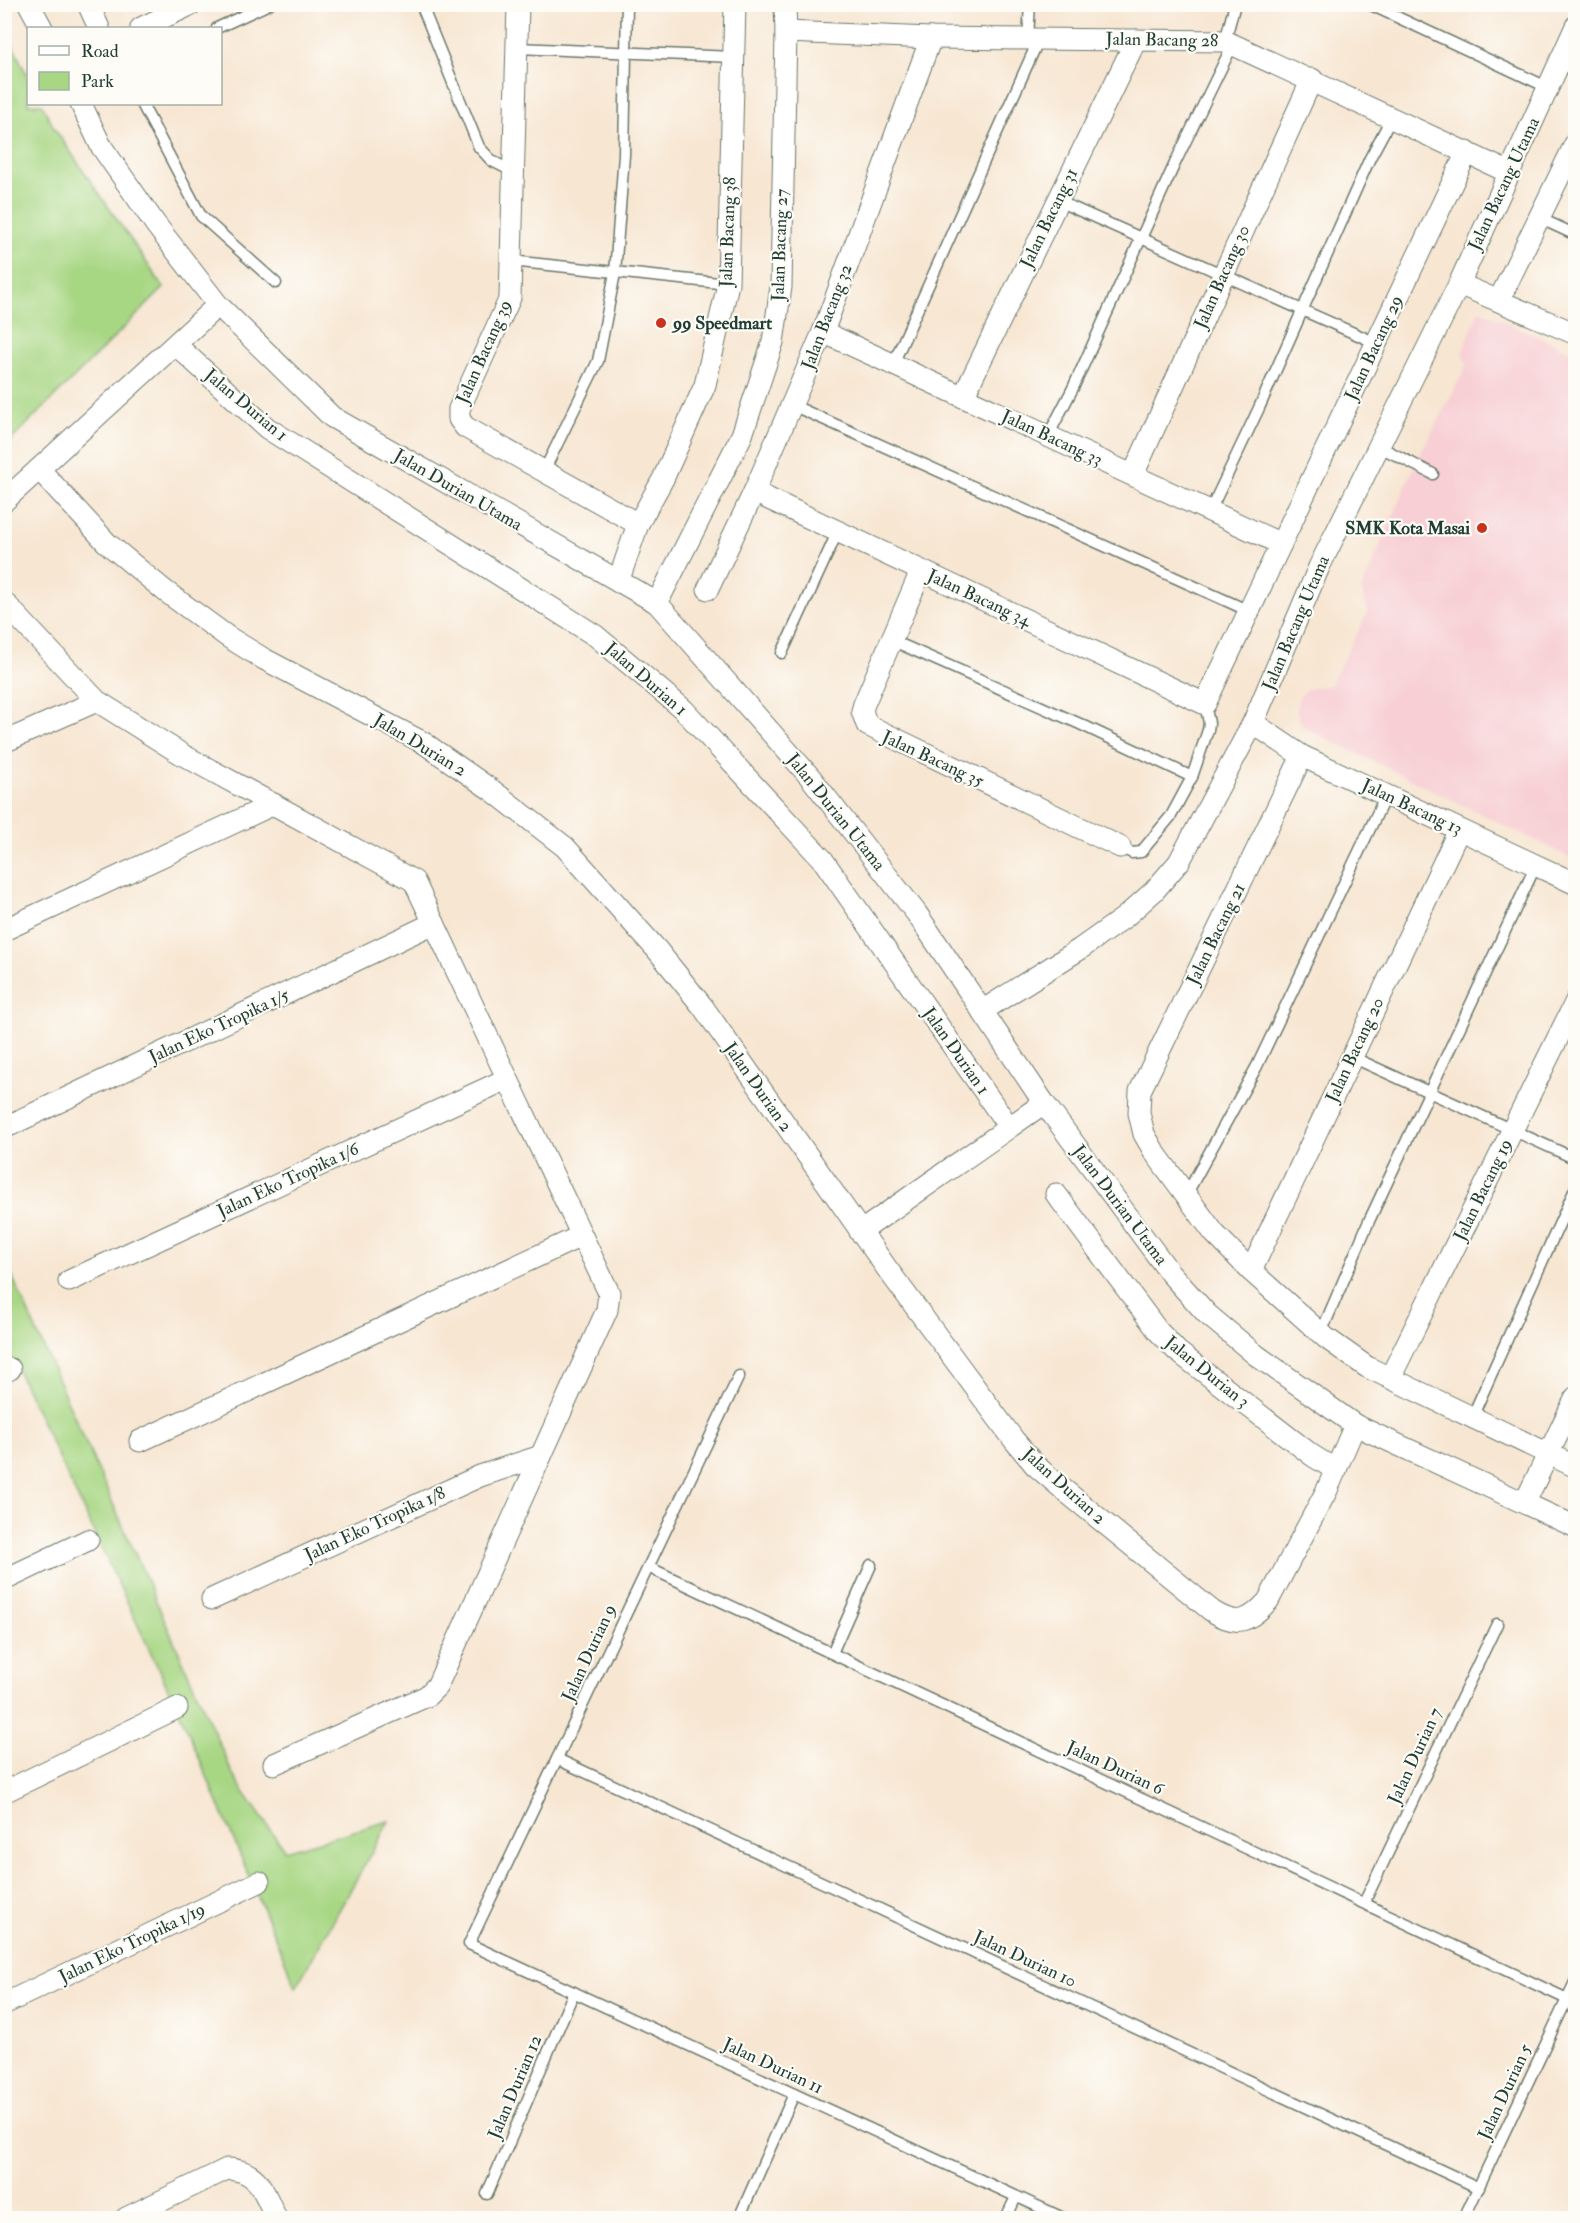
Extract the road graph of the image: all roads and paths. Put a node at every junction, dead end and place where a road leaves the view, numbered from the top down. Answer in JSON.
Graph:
{"nodes":[{"id":1,"x":29,"y":4,"type":"edge"},
{"id":2,"x":88,"y":4,"type":"edge"},
{"id":3,"x":192,"y":4,"type":"edge"},
{"id":4,"x":269,"y":4,"type":"edge"},
{"id":5,"x":421,"y":4,"type":"edge"},
{"id":6,"x":518,"y":4,"type":"edge"},
{"id":7,"x":627,"y":4,"type":"edge"},
{"id":8,"x":735,"y":4,"type":"edge"},
{"id":9,"x":785,"y":4,"type":"edge"},
{"id":10,"x":1030,"y":4,"type":"edge"},
{"id":11,"x":1234,"y":4,"type":"edge"},
{"id":12,"x":1369,"y":4,"type":"edge"},
{"id":13,"x":1575,"y":26,"type":"edge"},
{"id":14,"x":41,"y":27,"type":"edge"},
{"id":15,"x":99,"y":27,"type":"edge"},
{"id":16,"x":143,"y":27,"type":"edge"},
{"id":17,"x":219,"y":27,"type":"edge"},
{"id":18,"x":786,"y":32,"type":"junction"},
{"id":19,"x":931,"y":38,"type":"junction"},
{"id":20,"x":1033,"y":39,"type":"junction"},
{"id":21,"x":1136,"y":40,"type":"junction"},
{"id":22,"x":1229,"y":42,"type":"junction"},
{"id":23,"x":517,"y":48,"type":"junction"},
{"id":24,"x":626,"y":54,"type":"junction"},
{"id":25,"x":734,"y":57,"type":"junction"},
{"id":26,"x":1312,"y":79,"type":"junction"},
{"id":27,"x":1549,"y":88,"type":"junction"},
{"id":28,"x":84,"y":105,"type":"edge"},
{"id":29,"x":143,"y":105,"type":"edge"},
{"id":30,"x":1392,"y":117,"type":"junction"},
{"id":31,"x":1575,"y":145,"type":"edge"},
{"id":32,"x":1467,"y":152,"type":"junction"},
{"id":33,"x":514,"y":172,"type":"junction"},
{"id":34,"x":1508,"y":172,"type":"junction"},
{"id":35,"x":1058,"y":201,"type":"junction"},
{"id":36,"x":1539,"y":218,"type":"junction"},
{"id":37,"x":1575,"y":235,"type":"edge"},
{"id":38,"x":1141,"y":238,"type":"junction"},
{"id":39,"x":511,"y":261,"type":"junction"},
{"id":40,"x":615,"y":273,"type":"junction"},
{"id":41,"x":1224,"y":275,"type":"junction"},
{"id":42,"x":276,"y":283,"type":"dead end"},
{"id":43,"x":729,"y":284,"type":"junction"},
{"id":44,"x":1459,"y":284,"type":"junction"},
{"id":45,"x":1499,"y":300,"type":"junction"},
{"id":46,"x":218,"y":305,"type":"junction"},
{"id":47,"x":1303,"y":310,"type":"junction"},
{"id":48,"x":823,"y":332,"type":"junction"},
{"id":49,"x":1575,"y":334,"type":"edge"},
{"id":50,"x":1376,"y":343,"type":"junction"},
{"id":51,"x":176,"y":345,"type":"junction"},
{"id":52,"x":893,"y":364,"type":"junction"},
{"id":53,"x":963,"y":397,"type":"junction"},
{"id":54,"x":792,"y":405,"type":"junction"},
{"id":55,"x":1048,"y":436,"type":"junction"},
{"id":56,"x":1378,"y":447,"type":"junction"},
{"id":57,"x":39,"y":469,"type":"junction"},
{"id":58,"x":544,"y":471,"type":"junction"},
{"id":59,"x":1433,"y":474,"type":"dead end"},
{"id":60,"x":1133,"y":476,"type":"junction"},
{"id":61,"x":754,"y":492,"type":"junction"},
{"id":62,"x":4,"y":501,"type":"edge"},
{"id":63,"x":1210,"y":511,"type":"junction"},
{"id":64,"x":638,"y":524,"type":"junction"},
{"id":65,"x":838,"y":531,"type":"junction"},
{"id":66,"x":1281,"y":544,"type":"junction"},
{"id":67,"x":921,"y":571,"type":"junction"},
{"id":68,"x":618,"y":582,"type":"junction"},
{"id":69,"x":708,"y":590,"type":"dead end"},
{"id":70,"x":4,"y":602,"type":"edge"},
{"id":71,"x":657,"y":603,"type":"junction"},
{"id":72,"x":1249,"y":611,"type":"junction"},
{"id":73,"x":891,"y":640,"type":"junction"},
{"id":74,"x":782,"y":653,"type":"dead end"},
{"id":75,"x":97,"y":700,"type":"junction"},
{"id":76,"x":1205,"y":704,"type":"junction"},
{"id":77,"x":1253,"y":723,"type":"junction"},
{"id":78,"x":4,"y":742,"type":"edge"},
{"id":79,"x":1302,"y":756,"type":"junction"},
{"id":80,"x":1192,"y":777,"type":"junction"},
{"id":81,"x":1386,"y":795,"type":"junction"},
{"id":82,"x":274,"y":804,"type":"junction"},
{"id":83,"x":1459,"y":830,"type":"junction"},
{"id":84,"x":1120,"y":847,"type":"joint"},
{"id":85,"x":1536,"y":865,"type":"junction"},
{"id":86,"x":1575,"y":884,"type":"edge"},
{"id":87,"x":435,"y":923,"type":"junction"},
{"id":88,"x":4,"y":930,"type":"edge"},
{"id":89,"x":1575,"y":1001,"type":"edge"},
{"id":90,"x":982,"y":1011,"type":"junction"},
{"id":91,"x":1352,"y":1057,"type":"junction"},
{"id":92,"x":507,"y":1079,"type":"junction"},
{"id":93,"x":1429,"y":1092,"type":"junction"},
{"id":94,"x":1044,"y":1103,"type":"junction"},
{"id":95,"x":1010,"y":1127,"type":"junction"},
{"id":96,"x":4,"y":1128,"type":"edge"},
{"id":97,"x":1512,"y":1130,"type":"junction"},
{"id":98,"x":1575,"y":1159,"type":"edge"},
{"id":99,"x":1575,"y":1187,"type":"edge"},
{"id":100,"x":1056,"y":1194,"type":"dead end"},
{"id":101,"x":1186,"y":1195,"type":"junction"},
{"id":102,"x":860,"y":1232,"type":"junction"},
{"id":103,"x":581,"y":1236,"type":"junction"},
{"id":104,"x":1251,"y":1271,"type":"junction"},
{"id":105,"x":69,"y":1281,"type":"dead end"},
{"id":106,"x":1321,"y":1333,"type":"junction"},
{"id":107,"x":739,"y":1376,"type":"dead end"},
{"id":108,"x":1390,"y":1378,"type":"junction"},
{"id":109,"x":1575,"y":1397,"type":"edge"},
{"id":110,"x":1472,"y":1418,"type":"junction"},
{"id":111,"x":1354,"y":1425,"type":"junction"},
{"id":112,"x":140,"y":1441,"type":"dead end"},
{"id":113,"x":1548,"y":1454,"type":"junction"},
{"id":114,"x":541,"y":1455,"type":"junction"},
{"id":115,"x":1575,"y":1467,"type":"edge"},
{"id":116,"x":1336,"y":1470,"type":"junction"},
{"id":117,"x":1525,"y":1502,"type":"junction"},
{"id":118,"x":1575,"y":1527,"type":"edge"},
{"id":119,"x":88,"y":1540,"type":"dead end"},
{"id":120,"x":871,"y":1565,"type":"dead end"},
{"id":121,"x":648,"y":1567,"type":"junction"},
{"id":122,"x":4,"y":1580,"type":"edge"},
{"id":123,"x":212,"y":1599,"type":"dead end"},
{"id":124,"x":1497,"y":1624,"type":"dead end"},
{"id":125,"x":832,"y":1653,"type":"junction"},
{"id":126,"x":177,"y":1708,"type":"dead end"},
{"id":127,"x":557,"y":1760,"type":"junction"},
{"id":128,"x":274,"y":1764,"type":"dead end"},
{"id":129,"x":4,"y":1792,"type":"edge"},
{"id":130,"x":259,"y":1882,"type":"dead end"},
{"id":131,"x":1364,"y":1903,"type":"junction"},
{"id":132,"x":470,"y":1944,"type":"joint"},
{"id":133,"x":1575,"y":1980,"type":"edge"},
{"id":134,"x":574,"y":1992,"type":"junction"},
{"id":135,"x":1567,"y":1999,"type":"junction"},
{"id":136,"x":4,"y":2004,"type":"edge"},
{"id":137,"x":794,"y":2094,"type":"junction"},
{"id":138,"x":1479,"y":2188,"type":"junction"},
{"id":139,"x":487,"y":2194,"type":"dead end"},
{"id":140,"x":1016,"y":2197,"type":"junction"},
{"id":141,"x":126,"y":2218,"type":"edge"},
{"id":142,"x":276,"y":2218,"type":"edge"},
{"id":143,"x":739,"y":2218,"type":"edge"},
{"id":144,"x":1006,"y":2218,"type":"edge"},
{"id":145,"x":1063,"y":2218,"type":"edge"},
{"id":146,"x":1464,"y":2218,"type":"edge"}],
"edges":[{"from":1,"to":14,"type":"street"},
{"from":2,"to":15,"type":"street"},
{"from":3,"to":16,"type":"street"},
{"from":4,"to":17,"type":"lane"},
{"from":5,"to":33,"type":"lane"},
{"from":6,"to":23,"type":"street","name":"Jalan Bacang 39"},
{"from":7,"to":24,"type":"lane"},
{"from":8,"to":25,"type":"street","name":"Jalan Bacang 38"},
{"from":9,"to":18,"type":"street","name":"Jalan Bacang 27"},
{"from":10,"to":20,"type":"lane"},
{"from":11,"to":22,"type":"lane"},
{"from":12,"to":27,"type":"lane"},
{"from":13,"to":27,"type":"street","name":"Jalan Bacang Utama"},
{"from":18,"to":19,"type":"street","name":"Jalan Bacang 28"},
{"from":18,"to":71,"type":"street","name":"Jalan Bacang 27"},
{"from":19,"to":20,"type":"street","name":"Jalan Bacang 28"},
{"from":19,"to":48,"type":"street","name":"Jalan Bacang 32"},
{"from":20,"to":21,"type":"street","name":"Jalan Bacang 28"},
{"from":20,"to":52,"type":"lane"},
{"from":21,"to":22,"type":"street","name":"Jalan Bacang 28"},
{"from":21,"to":35,"type":"street","name":"Jalan Bacang 31"},
{"from":22,"to":26,"type":"street","name":"Jalan Bacang 28"},
{"from":22,"to":38,"type":"lane"},
{"from":23,"to":24,"type":"lane"},
{"from":23,"to":33,"type":"street","name":"Jalan Bacang 39"},
{"from":24,"to":25,"type":"lane"},
{"from":24,"to":40,"type":"lane"},
{"from":25,"to":43,"type":"street","name":"Jalan Bacang 38"},
{"from":26,"to":30,"type":"street","name":"Jalan Bacang 28"},
{"from":26,"to":41,"type":"street","name":"Jalan Bacang 30"},
{"from":27,"to":34,"type":"street","name":"Jalan Bacang Utama"},
{"from":28,"to":46,"type":"street","name":"Jalan Durian Utama"},
{"from":29,"to":42,"type":"lane"},
{"from":30,"to":32,"type":"street","name":"Jalan Bacang 28"},
{"from":30,"to":47,"type":"lane"},
{"from":31,"to":36,"type":"street"},
{"from":32,"to":34,"type":"street","name":"Jalan Bacang 28"},
{"from":32,"to":50,"type":"street","name":"Jalan Bacang 29"},
{"from":33,"to":39,"type":"street","name":"Jalan Bacang 39"},
{"from":34,"to":44,"type":"street","name":"Jalan Bacang Utama"},
{"from":35,"to":38,"type":"lane"},
{"from":35,"to":53,"type":"street","name":"Jalan Bacang 31"},
{"from":36,"to":37,"type":"lane"},
{"from":36,"to":45,"type":"street"},
{"from":38,"to":41,"type":"lane"},
{"from":38,"to":55,"type":"lane"},
{"from":39,"to":40,"type":"lane"},
{"from":39,"to":58,"type":"street","name":"Jalan Bacang 39"},
{"from":40,"to":43,"type":"lane"},
{"from":40,"to":58,"type":"lane"},
{"from":41,"to":47,"type":"lane"},
{"from":41,"to":60,"type":"street","name":"Jalan Bacang 30"},
{"from":43,"to":64,"type":"street","name":"Jalan Bacang 38"},
{"from":44,"to":45,"type":"street"},
{"from":44,"to":56,"type":"street","name":"Jalan Bacang Utama"},
{"from":45,"to":49,"type":"street"},
{"from":46,"to":51,"type":"street"},
{"from":46,"to":68,"type":"street","name":"Jalan Durian Utama"},
{"from":47,"to":50,"type":"lane"},
{"from":47,"to":63,"type":"lane"},
{"from":48,"to":52,"type":"street","name":"Jalan Bacang 33"},
{"from":48,"to":54,"type":"street","name":"Jalan Bacang 32"},
{"from":50,"to":66,"type":"street","name":"Jalan Bacang 29"},
{"from":51,"to":57,"type":"street"},
{"from":51,"to":95,"type":"street","name":"Jalan Durian 1"},
{"from":52,"to":53,"type":"street","name":"Jalan Bacang 33"},
{"from":53,"to":55,"type":"street","name":"Jalan Bacang 33"},
{"from":54,"to":61,"type":"street","name":"Jalan Bacang 32"},
{"from":54,"to":72,"type":"lane"},
{"from":55,"to":60,"type":"street","name":"Jalan Bacang 33"},
{"from":56,"to":59,"type":"lane"},
{"from":56,"to":77,"type":"street","name":"Jalan Bacang Utama"},
{"from":57,"to":62,"type":"street"},
{"from":57,"to":102,"type":"street","name":"Jalan Durian 2"},
{"from":58,"to":64,"type":"street","name":"Jalan Bacang 39"},
{"from":60,"to":63,"type":"street","name":"Jalan Bacang 33"},
{"from":61,"to":65,"type":"street","name":"Jalan Bacang 34"},
{"from":61,"to":69,"type":"street","name":"Jalan Bacang 32"},
{"from":63,"to":66,"type":"street","name":"Jalan Bacang 33"},
{"from":64,"to":68,"type":"street","name":"Jalan Bacang 38"},
{"from":65,"to":67,"type":"street","name":"Jalan Bacang 34"},
{"from":65,"to":74,"type":"lane"},
{"from":66,"to":72,"type":"street","name":"Jalan Bacang 29"},
{"from":67,"to":73,"type":"street","name":"Jalan Bacang 35"},
{"from":67,"to":76,"type":"street","name":"Jalan Bacang 34"},
{"from":68,"to":71,"type":"street","name":"Jalan Durian Utama"},
{"from":70,"to":75,"type":"street"},
{"from":71,"to":90,"type":"street","name":"Jalan Durian Utama"},
{"from":72,"to":76,"type":"street","name":"Jalan Bacang 29"},
{"from":73,"to":80,"type":"lane"},
{"from":73,"to":84,"type":"street","name":"Jalan Bacang 35"},
{"from":75,"to":78,"type":"street"},
{"from":75,"to":82,"type":"street"},
{"from":76,"to":80,"type":"lane"},
{"from":77,"to":79,"type":"street","name":"Jalan Bacang 13"},
{"from":77,"to":90,"type":"street","name":"Jalan Bacang Utama"},
{"from":79,"to":81,"type":"street","name":"Jalan Bacang 13"},
{"from":79,"to":101,"type":"street","name":"Jalan Bacang 21"},
{"from":80,"to":84,"type":"lane"},
{"from":81,"to":83,"type":"street","name":"Jalan Bacang 13"},
{"from":81,"to":101,"type":"lane"},
{"from":82,"to":87,"type":"street"},
{"from":82,"to":88,"type":"street"},
{"from":83,"to":85,"type":"street","name":"Jalan Bacang 13"},
{"from":83,"to":91,"type":"street","name":"Jalan Bacang 20"},
{"from":85,"to":86,"type":"street","name":"Jalan Bacang 13"},
{"from":85,"to":93,"type":"lane"},
{"from":87,"to":92,"type":"street"},
{"from":87,"to":96,"type":"street","name":"Jalan Eko Tropika 1/5"},
{"from":89,"to":97,"type":"street","name":"Jalan Bacang 19"},
{"from":90,"to":94,"type":"street","name":"Jalan Durian Utama"},
{"from":91,"to":93,"type":"lane"},
{"from":91,"to":104,"type":"street","name":"Jalan Bacang 20"},
{"from":92,"to":103,"type":"street"},
{"from":92,"to":105,"type":"street","name":"Jalan Eko Tropika 1/6"},
{"from":93,"to":97,"type":"lane"},
{"from":93,"to":106,"type":"lane"},
{"from":94,"to":95,"type":"street"},
{"from":94,"to":111,"type":"street","name":"Jalan Durian Utama"},
{"from":95,"to":102,"type":"street"},
{"from":97,"to":98,"type":"lane"},
{"from":97,"to":108,"type":"street","name":"Jalan Bacang 19"},
{"from":99,"to":110,"type":"lane"},
{"from":100,"to":116,"type":"street","name":"Jalan Durian 3"},
{"from":101,"to":104,"type":"street"},
{"from":102,"to":116,"type":"street","name":"Jalan Durian 2"},
{"from":103,"to":112,"type":"street"},
{"from":103,"to":114,"type":"street"},
{"from":104,"to":106,"type":"street"},
{"from":106,"to":108,"type":"street"},
{"from":107,"to":121,"type":"lane","name":"Jalan Durian 9"},
{"from":108,"to":110,"type":"street"},
{"from":109,"to":113,"type":"street"},
{"from":110,"to":113,"type":"street"},
{"from":111,"to":116,"type":"street","name":"Jalan Durian 2"},
{"from":111,"to":117,"type":"street","name":"Jalan Durian Utama"},
{"from":113,"to":115,"type":"street"},
{"from":113,"to":117,"type":"street"},
{"from":114,"to":123,"type":"street","name":"Jalan Eko Tropika 1/8"},
{"from":114,"to":128,"type":"street"},
{"from":117,"to":118,"type":"street","name":"Jalan Durian Utama"},
{"from":119,"to":122,"type":"street"},
{"from":120,"to":125,"type":"lane"},
{"from":121,"to":125,"type":"lane","name":"Jalan Durian 6"},
{"from":121,"to":127,"type":"lane","name":"Jalan Durian 9"},
{"from":124,"to":131,"type":"lane","name":"Jalan Durian 7"},
{"from":125,"to":131,"type":"lane","name":"Jalan Durian 6"},
{"from":126,"to":129,"type":"street"},
{"from":127,"to":132,"type":"lane","name":"Jalan Durian 9"},
{"from":127,"to":138,"type":"lane","name":"Jalan Durian 10"},
{"from":130,"to":136,"type":"street","name":"Jalan Eko Tropika 1/19"},
{"from":131,"to":135,"type":"lane","name":"Jalan Durian 6"},
{"from":132,"to":134,"type":"lane","name":"Jalan Durian 11"},
{"from":133,"to":135,"type":"lane","name":"Jalan Durian 5"},
{"from":134,"to":137,"type":"lane","name":"Jalan Durian 11"},
{"from":134,"to":139,"type":"lane","name":"Jalan Durian 12"},
{"from":135,"to":138,"type":"lane","name":"Jalan Durian 5"},
{"from":137,"to":140,"type":"lane","name":"Jalan Durian 11"},
{"from":137,"to":143,"type":"lane"},
{"from":138,"to":146,"type":"lane","name":"Jalan Durian 5"},
{"from":140,"to":144,"type":"lane"},
{"from":140,"to":145,"type":"lane","name":"Jalan Durian 11"},
{"from":141,"to":142,"type":"street"}]}
